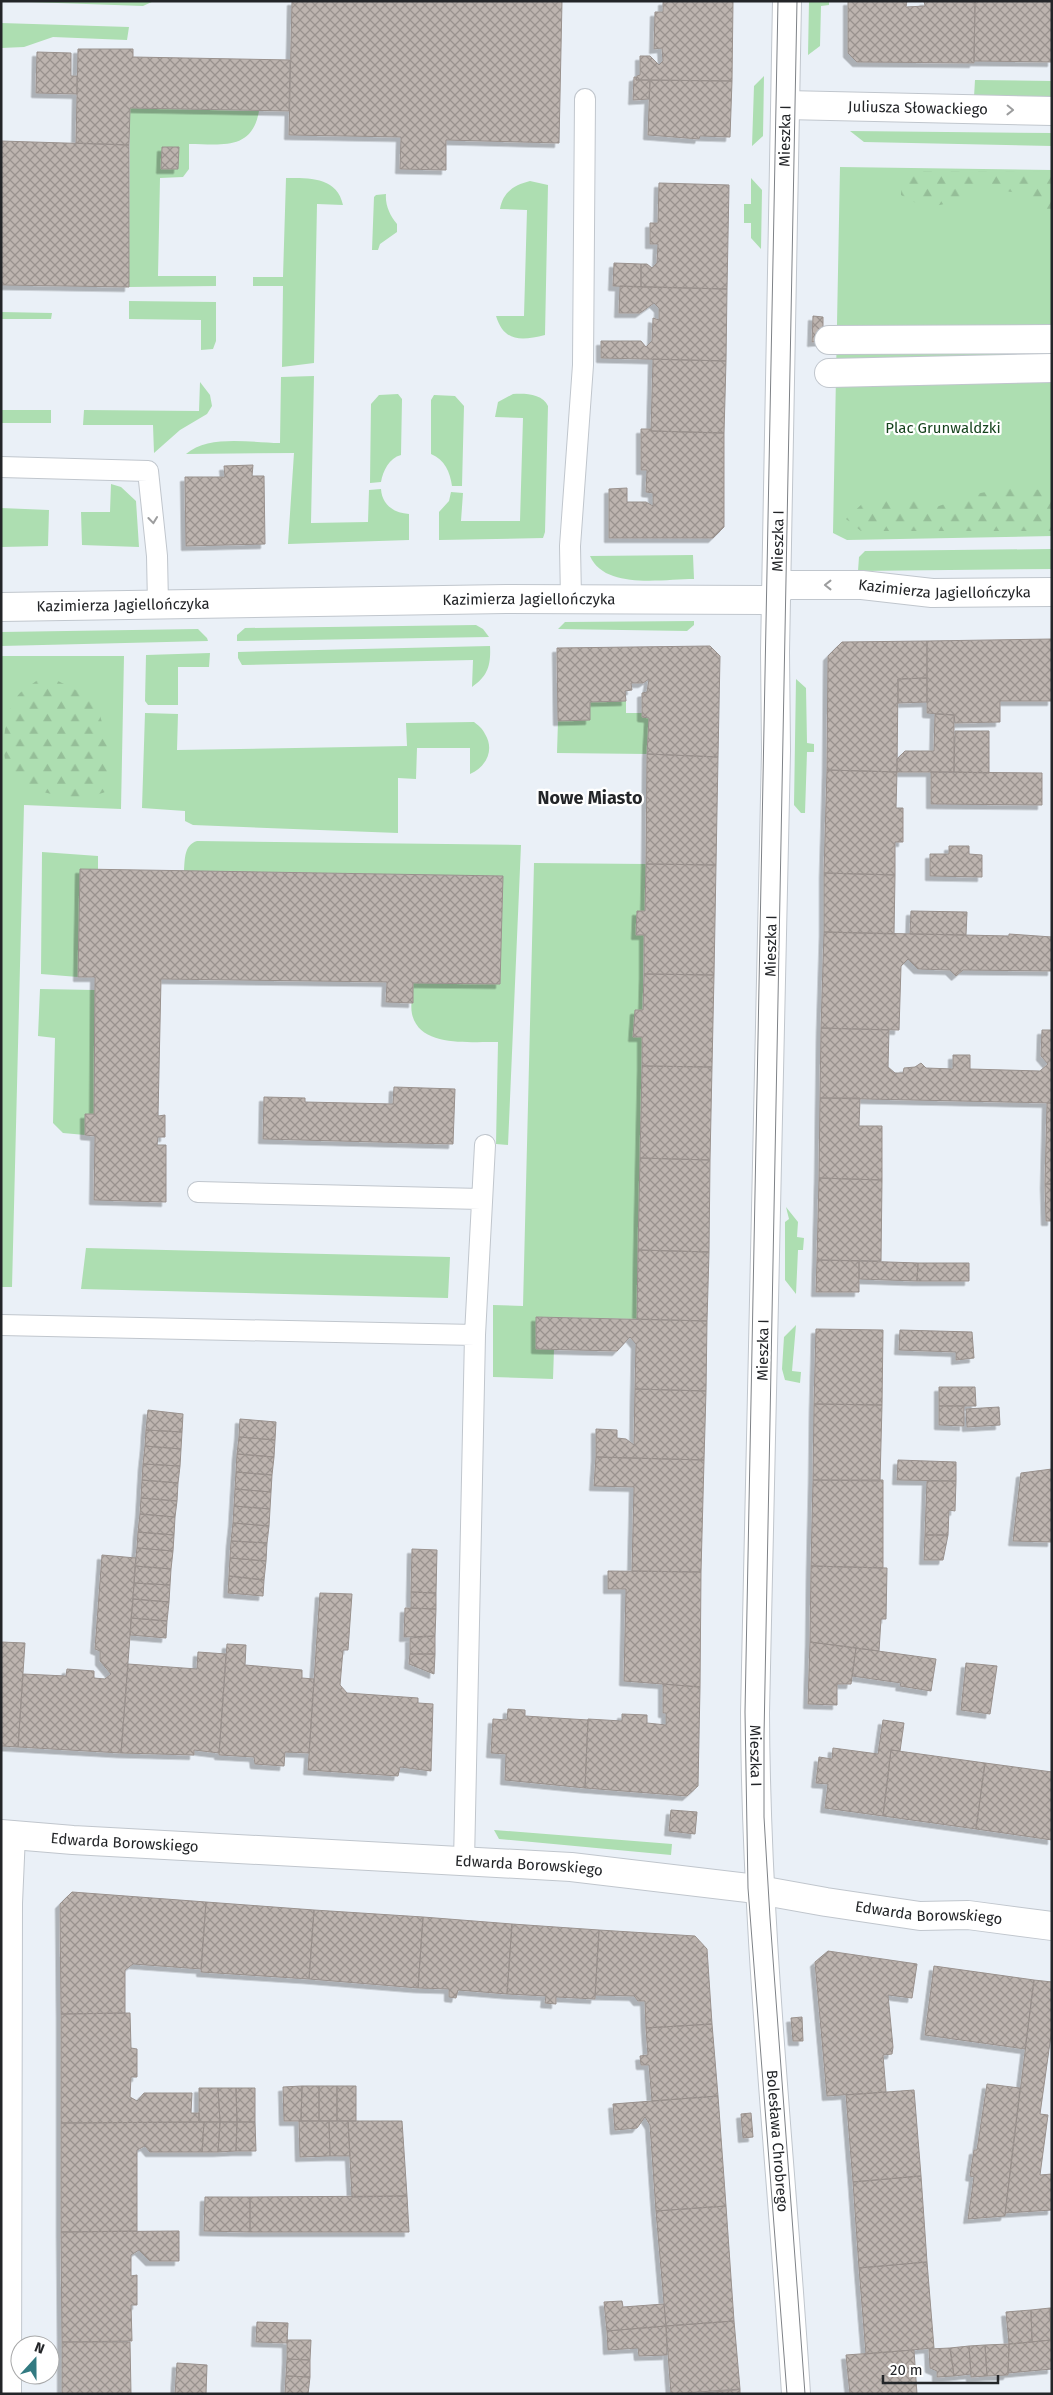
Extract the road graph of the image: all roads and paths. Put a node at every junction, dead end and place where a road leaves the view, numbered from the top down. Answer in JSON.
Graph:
{"nodes":[{"id":1,"x":787,"y":1,"type":"edge"},
{"id":2,"x":585,"y":99,"type":"dead end"},
{"id":3,"x":786,"y":105,"type":"junction"},
{"id":4,"x":1052,"y":111,"type":"edge"},
{"id":5,"x":1052,"y":339,"type":"edge"},
{"id":6,"x":829,"y":340,"type":"dead end"},
{"id":7,"x":1052,"y":368,"type":"edge"},
{"id":8,"x":829,"y":373,"type":"dead end"},
{"id":9,"x":1,"y":467,"type":"edge"},
{"id":10,"x":777,"y":592,"type":"junction"},
{"id":11,"x":1052,"y":592,"type":"edge"},
{"id":12,"x":571,"y":600,"type":"junction"},
{"id":13,"x":158,"y":604,"type":"junction"},
{"id":14,"x":1,"y":607,"type":"edge"},
{"id":15,"x":485,"y":1145,"type":"dead end"},
{"id":16,"x":198,"y":1192,"type":"dead end"},
{"id":17,"x":481,"y":1199,"type":"junction"},
{"id":18,"x":1,"y":1324,"type":"edge"},
{"id":19,"x":476,"y":1335,"type":"junction"},
{"id":20,"x":6,"y":1834,"type":"edge"},
{"id":21,"x":464,"y":1862,"type":"junction"},
{"id":22,"x":760,"y":1890,"type":"junction"},
{"id":23,"x":1052,"y":1926,"type":"edge"},
{"id":24,"x":7,"y":2394,"type":"edge"},
{"id":25,"x":796,"y":2394,"type":"edge"}],
"edges":[{"from":1,"to":3,"type":"street","name":"Mieszka I"},
{"from":2,"to":12,"type":"lane"},
{"from":3,"to":4,"type":"street","name":"Juliusza Słowackiego","one_way":true},
{"from":3,"to":10,"type":"street","name":"Mieszka I"},
{"from":5,"to":6,"type":"street"},
{"from":7,"to":8,"type":"street"},
{"from":9,"to":13,"type":"lane","one_way":true},
{"from":11,"to":10,"type":"street","name":"Kazimierza Jagiellończyka","one_way":true},
{"from":10,"to":12,"type":"street","name":"Kazimierza Jagiellończyka"},
{"from":10,"to":22,"type":"street","name":"Mieszka I"},
{"from":12,"to":13,"type":"street","name":"Kazimierza Jagiellończyka"},
{"from":13,"to":14,"type":"street","name":"Kazimierza Jagiellończyka"},
{"from":15,"to":17,"type":"lane"},
{"from":16,"to":17,"type":"lane"},
{"from":17,"to":19,"type":"lane"},
{"from":18,"to":19,"type":"lane"},
{"from":19,"to":21,"type":"lane"},
{"from":20,"to":21,"type":"street","name":"Edwarda Borowskiego"},
{"from":20,"to":24,"type":"street"},
{"from":21,"to":22,"type":"street","name":"Edwarda Borowskiego"},
{"from":22,"to":23,"type":"street","name":"Edwarda Borowskiego"},
{"from":22,"to":25,"type":"street","name":"Bolesława Chrobrego"}]}
